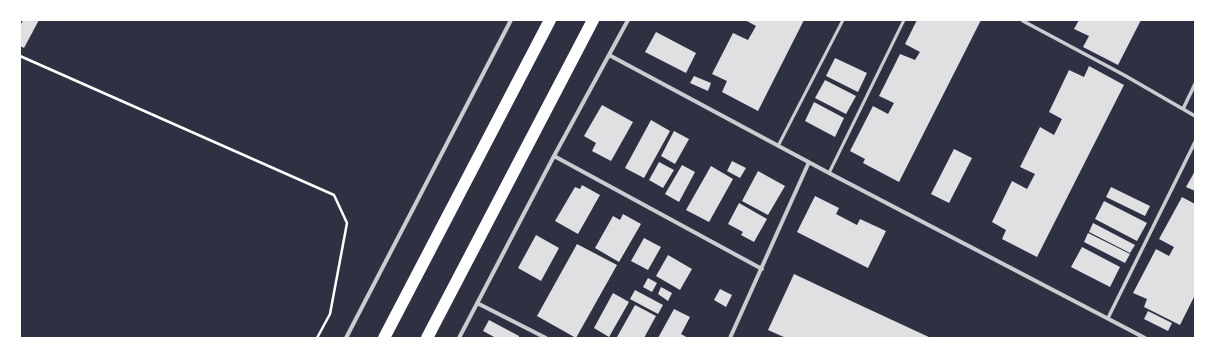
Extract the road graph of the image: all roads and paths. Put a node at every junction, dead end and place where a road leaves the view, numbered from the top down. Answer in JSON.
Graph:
{"nodes":[{"id":1,"x":512,"y":20,"type":"edge"},
{"id":2,"x":550,"y":20,"type":"edge"},
{"id":3,"x":593,"y":20,"type":"edge"},
{"id":4,"x":628,"y":20,"type":"edge"},
{"id":5,"x":843,"y":20,"type":"edge"},
{"id":6,"x":904,"y":20,"type":"edge"},
{"id":7,"x":1022,"y":22,"type":"dead end"},
{"id":8,"x":609,"y":55,"type":"junction"},
{"id":9,"x":20,"y":56,"type":"edge"},
{"id":10,"x":1195,"y":84,"type":"edge"},
{"id":11,"x":1183,"y":109,"type":"junction"},
{"id":12,"x":1195,"y":116,"type":"edge"},
{"id":13,"x":1195,"y":142,"type":"edge"},
{"id":14,"x":778,"y":146,"type":"junction"},
{"id":15,"x":554,"y":156,"type":"junction"},
{"id":16,"x":809,"y":162,"type":"junction"},
{"id":17,"x":829,"y":173,"type":"junction"},
{"id":18,"x":762,"y":269,"type":"junction"},
{"id":19,"x":477,"y":303,"type":"junction"},
{"id":20,"x":1108,"y":318,"type":"junction"},
{"id":21,"x":317,"y":338,"type":"edge"},
{"id":22,"x":346,"y":338,"type":"edge"},
{"id":23,"x":384,"y":338,"type":"edge"},
{"id":24,"x":428,"y":338,"type":"edge"},
{"id":25,"x":459,"y":338,"type":"edge"},
{"id":26,"x":546,"y":338,"type":"edge"},
{"id":27,"x":730,"y":338,"type":"edge"},
{"id":28,"x":1145,"y":338,"type":"edge"}],
"edges":[{"from":1,"to":22,"type":"street"},
{"from":2,"to":23,"type":"highway"},
{"from":3,"to":24,"type":"highway"},
{"from":4,"to":8,"type":"street"},
{"from":5,"to":14,"type":"lane"},
{"from":6,"to":17,"type":"lane"},
{"from":7,"to":11,"type":"street"},
{"from":8,"to":14,"type":"street"},
{"from":8,"to":15,"type":"street"},
{"from":9,"to":21,"type":"path"},
{"from":10,"to":11,"type":"street"},
{"from":11,"to":12,"type":"street"},
{"from":13,"to":20,"type":"street"},
{"from":14,"to":16,"type":"street"},
{"from":15,"to":18,"type":"street"},
{"from":15,"to":19,"type":"street"},
{"from":16,"to":17,"type":"street"},
{"from":16,"to":18,"type":"street"},
{"from":17,"to":20,"type":"street"},
{"from":18,"to":27,"type":"street"},
{"from":19,"to":25,"type":"street"},
{"from":19,"to":26,"type":"street"},
{"from":20,"to":28,"type":"street"}]}
